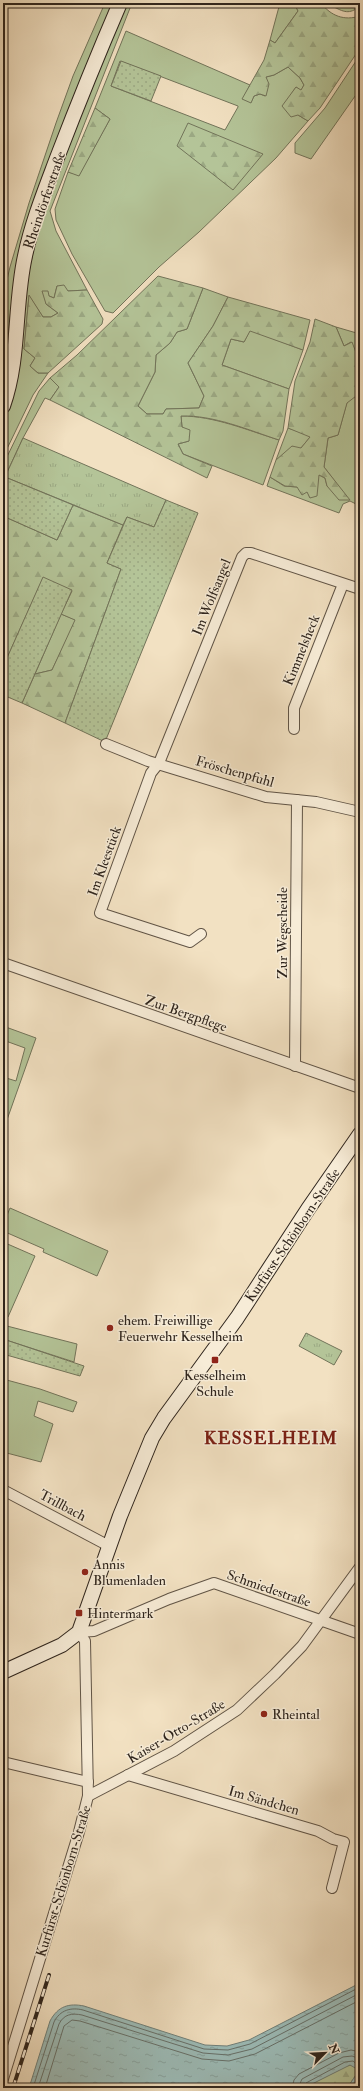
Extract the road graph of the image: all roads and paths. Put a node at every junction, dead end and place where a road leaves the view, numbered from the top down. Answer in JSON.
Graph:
{"nodes":[{"id":1,"x":120,"y":3,"type":"edge"},
{"id":2,"x":3,"y":406,"type":"edge"},
{"id":3,"x":343,"y":584,"type":"junction"},
{"id":4,"x":360,"y":589,"type":"edge"},
{"id":5,"x":294,"y":729,"type":"dead end"},
{"id":6,"x":106,"y":744,"type":"dead end"},
{"id":7,"x":159,"y":764,"type":"junction"},
{"id":8,"x":297,"y":800,"type":"junction"},
{"id":9,"x":360,"y":812,"type":"edge"},
{"id":10,"x":202,"y":934,"type":"dead end"},
{"id":11,"x":3,"y":963,"type":"edge"},
{"id":12,"x":295,"y":1066,"type":"junction"},
{"id":13,"x":360,"y":1088,"type":"edge"},
{"id":14,"x":360,"y":1134,"type":"edge"},
{"id":15,"x":3,"y":1490,"type":"edge"},
{"id":16,"x":109,"y":1546,"type":"junction"},
{"id":17,"x":360,"y":1567,"type":"edge"},
{"id":18,"x":321,"y":1621,"type":"junction"},
{"id":19,"x":79,"y":1632,"type":"junction"},
{"id":20,"x":360,"y":1634,"type":"edge"},
{"id":21,"x":3,"y":1672,"type":"edge"},
{"id":22,"x":3,"y":1762,"type":"edge"},
{"id":23,"x":128,"y":1776,"type":"junction"},
{"id":24,"x":88,"y":1782,"type":"junction"},
{"id":25,"x":88,"y":1796,"type":"junction"},
{"id":26,"x":332,"y":1888,"type":"dead end"},
{"id":27,"x":3,"y":2079,"type":"edge"}],
"edges":[{"from":1,"to":2,"type":"street","name":"Rheindörferstraße"},
{"from":3,"to":4,"type":"street","name":"Im Wolfsangel"},
{"from":3,"to":5,"type":"street","name":"Kimmelsheck"},
{"from":3,"to":7,"type":"street","name":"Im Wolfsangel"},
{"from":6,"to":7,"type":"street","name":"Fröschenpfuhl"},
{"from":7,"to":8,"type":"street","name":"Fröschenpfuhl"},
{"from":7,"to":10,"type":"street","name":"Im Kleestück"},
{"from":8,"to":9,"type":"street","name":"Fröschenpfuhl"},
{"from":8,"to":12,"type":"street","name":"Zur Wegscheide"},
{"from":11,"to":12,"type":"street","name":"Zur Bergpflege"},
{"from":12,"to":13,"type":"street","name":"Zur Bergpflege"},
{"from":14,"to":16,"type":"street","name":"Kurfürst-Schönborn-Straße"},
{"from":15,"to":16,"type":"street","name":"Trillbach"},
{"from":16,"to":19,"type":"street","name":"Kurfürst-Schönborn-Straße"},
{"from":17,"to":18,"type":"street","name":"Kaiser-Otto-Straße"},
{"from":18,"to":19,"type":"street","name":"Schmiedestraße"},
{"from":18,"to":20,"type":"street","name":"Schmiedestraße"},
{"from":18,"to":23,"type":"street","name":"Kaiser-Otto-Straße"},
{"from":19,"to":21,"type":"street"},
{"from":19,"to":24,"type":"street","name":"Kurfürst-Schönborn-Straße"},
{"from":22,"to":24,"type":"street"},
{"from":23,"to":25,"type":"street","name":"Kaiser-Otto-Straße"},
{"from":23,"to":26,"type":"street","name":"Im Sändchen"},
{"from":24,"to":25,"type":"street","name":"Kurfürst-Schönborn-Straße"},
{"from":25,"to":27,"type":"street","name":"Kurfürst-Schönborn-Straße"}]}
